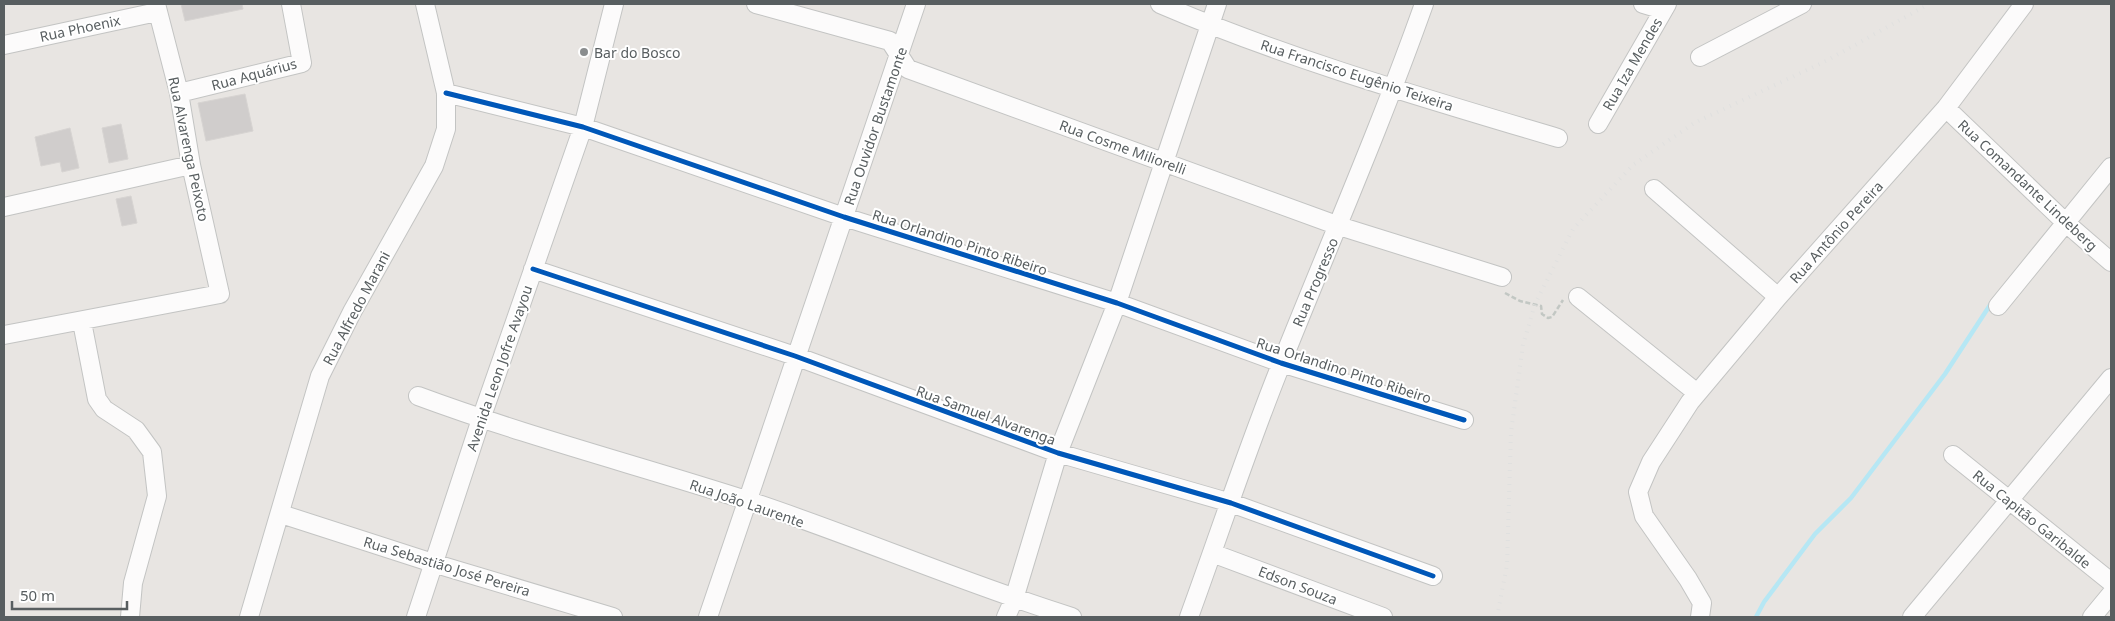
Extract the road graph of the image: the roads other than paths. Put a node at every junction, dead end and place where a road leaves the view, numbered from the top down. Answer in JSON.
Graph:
{"nodes":[{"id":1,"x":291,"y":4,"type":"edge"},
{"id":2,"x":425,"y":4,"type":"edge"},
{"id":3,"x":614,"y":4,"type":"edge"},
{"id":4,"x":756,"y":4,"type":"edge"},
{"id":5,"x":916,"y":4,"type":"edge"},
{"id":6,"x":1160,"y":4,"type":"edge"},
{"id":7,"x":1217,"y":4,"type":"edge"},
{"id":8,"x":1424,"y":4,"type":"edge"},
{"id":9,"x":1643,"y":4,"type":"edge"},
{"id":10,"x":1802,"y":4,"type":"edge"},
{"id":11,"x":2024,"y":4,"type":"edge"},
{"id":12,"x":1665,"y":7,"type":"edge"},
{"id":13,"x":156,"y":8,"type":"edge"},
{"id":14,"x":1209,"y":25,"type":"junction"},
{"id":15,"x":4,"y":44,"type":"edge"},
{"id":16,"x":898,"y":54,"type":"junction"},
{"id":17,"x":1700,"y":56,"type":"dead end"},
{"id":18,"x":1394,"y":88,"type":"junction"},
{"id":19,"x":179,"y":93,"type":"junction"},
{"id":20,"x":446,"y":93,"type":"junction"},
{"id":21,"x":1946,"y":108,"type":"junction"},
{"id":22,"x":1598,"y":124,"type":"dead end"},
{"id":23,"x":583,"y":127,"type":"junction"},
{"id":24,"x":1558,"y":138,"type":"dead end"},
{"id":25,"x":1163,"y":162,"type":"junction"},
{"id":26,"x":191,"y":165,"type":"junction"},
{"id":27,"x":2111,"y":167,"type":"edge"},
{"id":28,"x":1654,"y":189,"type":"dead end"},
{"id":29,"x":4,"y":206,"type":"edge"},
{"id":30,"x":844,"y":217,"type":"junction"},
{"id":31,"x":2066,"y":223,"type":"junction"},
{"id":32,"x":1339,"y":226,"type":"junction"},
{"id":33,"x":2111,"y":262,"type":"edge"},
{"id":34,"x":533,"y":269,"type":"junction"},
{"id":35,"x":1494,"y":274,"type":"road end"},
{"id":36,"x":1578,"y":297,"type":"road end"},
{"id":37,"x":1778,"y":297,"type":"junction"},
{"id":38,"x":1117,"y":303,"type":"junction"},
{"id":39,"x":1998,"y":306,"type":"dead end"},
{"id":40,"x":82,"y":322,"type":"junction"},
{"id":41,"x":4,"y":336,"type":"edge"},
{"id":42,"x":795,"y":356,"type":"junction"},
{"id":43,"x":1281,"y":363,"type":"junction"},
{"id":44,"x":2111,"y":378,"type":"edge"},
{"id":45,"x":1697,"y":393,"type":"junction"},
{"id":46,"x":418,"y":396,"type":"dead end"},
{"id":47,"x":481,"y":419,"type":"junction"},
{"id":48,"x":1464,"y":420,"type":"dead end"},
{"id":49,"x":1058,"y":454,"type":"junction"},
{"id":50,"x":1953,"y":455,"type":"dead end"},
{"id":51,"x":2008,"y":499,"type":"junction"},
{"id":52,"x":747,"y":500,"type":"junction"},
{"id":53,"x":1230,"y":503,"type":"junction"},
{"id":54,"x":281,"y":514,"type":"junction"},
{"id":55,"x":1212,"y":553,"type":"junction"},
{"id":56,"x":436,"y":564,"type":"junction"},
{"id":57,"x":1433,"y":576,"type":"dead end"},
{"id":58,"x":2111,"y":582,"type":"edge"},
{"id":59,"x":2111,"y":594,"type":"edge"},
{"id":60,"x":1014,"y":599,"type":"junction"},
{"id":61,"x":130,"y":617,"type":"edge"},
{"id":62,"x":249,"y":617,"type":"edge"},
{"id":63,"x":416,"y":617,"type":"edge"},
{"id":64,"x":613,"y":617,"type":"edge"},
{"id":65,"x":708,"y":617,"type":"edge"},
{"id":66,"x":1006,"y":617,"type":"edge"},
{"id":67,"x":1072,"y":617,"type":"edge"},
{"id":68,"x":1189,"y":617,"type":"edge"},
{"id":69,"x":1383,"y":617,"type":"edge"},
{"id":70,"x":1700,"y":617,"type":"edge"},
{"id":71,"x":1912,"y":617,"type":"edge"},
{"id":72,"x":2092,"y":617,"type":"edge"}],
"edges":[{"from":1,"to":19,"type":"street","name":"Rua Aquárius"},
{"from":2,"to":20,"type":"street","name":"Rua Alfredo Marani"},
{"from":3,"to":23,"type":"street","name":"Avenida Leon Jofre Avayou"},
{"from":4,"to":16,"type":"street","name":"Rua Cosme Miliorelli"},
{"from":5,"to":16,"type":"street","name":"Rua Ouvidor Bustamonte"},
{"from":6,"to":14,"type":"street","name":"Rua Francisco Eugênio Teixeira"},
{"from":7,"to":14,"type":"street"},
{"from":8,"to":18,"type":"street","name":"Rua Progresso"},
{"from":9,"to":12,"type":"street"},
{"from":10,"to":17,"type":"street"},
{"from":11,"to":21,"type":"street","name":"Rua Antônio Pereira"},
{"from":12,"to":22,"type":"street","name":"Rua Iza Mendes"},
{"from":13,"to":15,"type":"street","name":"Rua Phoenix"},
{"from":13,"to":19,"type":"street","name":"Rua Alvarenga Peixoto"},
{"from":14,"to":18,"type":"street","name":"Rua Francisco Eugênio Teixeira"},
{"from":14,"to":25,"type":"street"},
{"from":16,"to":25,"type":"street","name":"Rua Cosme Miliorelli"},
{"from":16,"to":30,"type":"street","name":"Rua Ouvidor Bustamonte"},
{"from":18,"to":24,"type":"street","name":"Rua Francisco Eugênio Teixeira"},
{"from":18,"to":32,"type":"street","name":"Rua Progresso"},
{"from":19,"to":26,"type":"street","name":"Rua Alvarenga Peixoto"},
{"from":20,"to":23,"type":"street","name":"Rua Orlandino Pinto Ribeiro"},
{"from":20,"to":54,"type":"street","name":"Rua Alfredo Marani"},
{"from":21,"to":31,"type":"street","name":"Rua Comandante Lindeberg"},
{"from":21,"to":37,"type":"street","name":"Rua Antônio Pereira"},
{"from":23,"to":30,"type":"street","name":"Rua Orlandino Pinto Ribeiro"},
{"from":23,"to":34,"type":"street","name":"Avenida Leon Jofre Avayou"},
{"from":25,"to":32,"type":"street","name":"Rua Cosme Miliorelli"},
{"from":25,"to":38,"type":"street"},
{"from":26,"to":29,"type":"street"},
{"from":26,"to":40,"type":"street","name":"Rua Alvarenga Peixoto"},
{"from":27,"to":31,"type":"street"},
{"from":28,"to":37,"type":"street"},
{"from":30,"to":38,"type":"street","name":"Rua Orlandino Pinto Ribeiro"},
{"from":30,"to":42,"type":"street","name":"Rua Ouvidor Bustamonte"},
{"from":31,"to":33,"type":"street","name":"Rua Comandante Lindeberg"},
{"from":31,"to":39,"type":"street"},
{"from":32,"to":35,"type":"street","name":"Rua Cosme Miliorelli"},
{"from":32,"to":43,"type":"street","name":"Rua Progresso"},
{"from":34,"to":42,"type":"street","name":"Rua Samuel Alvarenga"},
{"from":34,"to":47,"type":"street","name":"Avenida Leon Jofre Avayou"},
{"from":36,"to":45,"type":"street"},
{"from":37,"to":45,"type":"street","name":"Rua Antônio Pereira"},
{"from":38,"to":43,"type":"street","name":"Rua Orlandino Pinto Ribeiro"},
{"from":38,"to":49,"type":"street"},
{"from":40,"to":41,"type":"street"},
{"from":40,"to":61,"type":"street"},
{"from":42,"to":49,"type":"street","name":"Rua Samuel Alvarenga"},
{"from":42,"to":52,"type":"street","name":"Rua Ouvidor Bustamonte"},
{"from":43,"to":48,"type":"street","name":"Rua Orlandino Pinto Ribeiro"},
{"from":43,"to":53,"type":"street","name":"Rua Progresso"},
{"from":44,"to":51,"type":"street"},
{"from":45,"to":70,"type":"street","name":"Rua Antônio Pereira"},
{"from":46,"to":47,"type":"street","name":"Rua João Laurente"},
{"from":47,"to":52,"type":"street","name":"Rua João Laurente"},
{"from":47,"to":56,"type":"street","name":"Avenida Leon Jofre Avayou"},
{"from":49,"to":53,"type":"street","name":"Rua Samuel Alvarenga"},
{"from":49,"to":60,"type":"street"},
{"from":50,"to":51,"type":"street","name":"Rua Capitão Garibalde"},
{"from":51,"to":58,"type":"street","name":"Rua Capitão Garibalde"},
{"from":51,"to":71,"type":"street"},
{"from":52,"to":60,"type":"street","name":"Rua João Laurente"},
{"from":52,"to":65,"type":"street","name":"Rua Ouvidor Bustamonte"},
{"from":53,"to":55,"type":"street","name":"Rua Progresso"},
{"from":53,"to":57,"type":"street","name":"Rua Samuel Alvarenga"},
{"from":54,"to":56,"type":"street","name":"Rua Sebastião José Pereira"},
{"from":54,"to":62,"type":"street","name":"Rua Alfredo Marani"},
{"from":55,"to":68,"type":"street","name":"Rua Progresso"},
{"from":55,"to":69,"type":"street","name":"Edson Souza"},
{"from":56,"to":63,"type":"street","name":"Avenida Leon Jofre Avayou"},
{"from":56,"to":64,"type":"street","name":"Rua Sebastião José Pereira"},
{"from":59,"to":72,"type":"street"},
{"from":60,"to":66,"type":"street"},
{"from":60,"to":67,"type":"street","name":"Rua João Laurente"}]}
